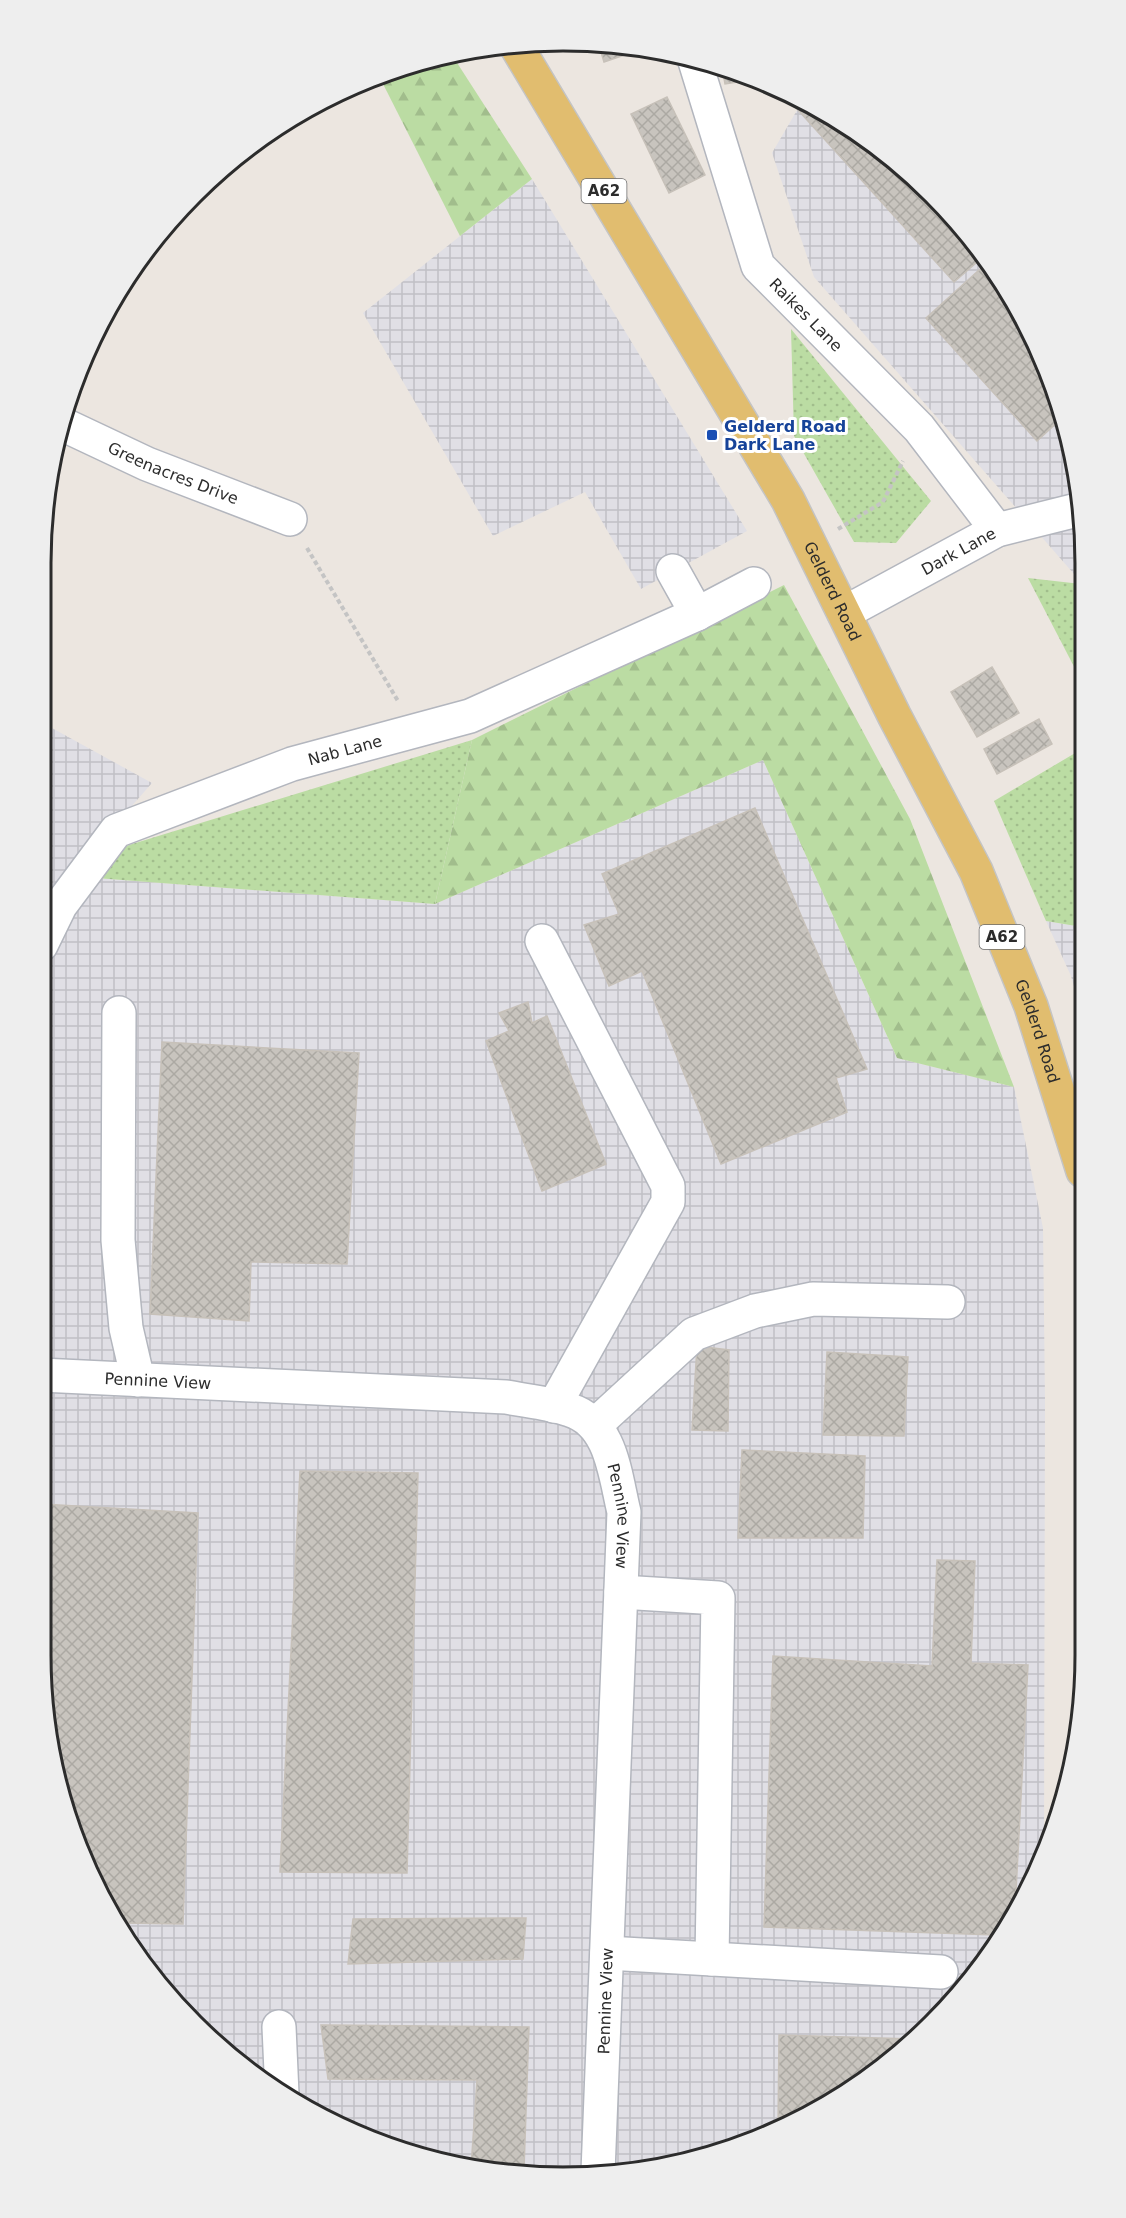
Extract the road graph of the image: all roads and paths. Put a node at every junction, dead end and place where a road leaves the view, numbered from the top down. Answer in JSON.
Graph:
{"nodes":[{"id":1,"x":520,"y":53,"type":"edge"},
{"id":2,"x":697,"y":68,"type":"edge"},
{"id":3,"x":69,"y":427,"type":"edge"},
{"id":4,"x":919,"y":428,"type":"junction"},
{"id":5,"x":1072,"y":512,"type":"edge"},
{"id":6,"x":290,"y":519,"type":"joint"},
{"id":7,"x":841,"y":527,"type":"dead end"},
{"id":8,"x":996,"y":530,"type":"junction"},
{"id":9,"x":673,"y":571,"type":"dead end"},
{"id":10,"x":754,"y":584,"type":"dead end"},
{"id":11,"x":844,"y":613,"type":"junction"},
{"id":12,"x":697,"y":614,"type":"junction"},
{"id":13,"x":415,"y":730,"type":"junction"},
{"id":14,"x":51,"y":921,"type":"edge"},
{"id":15,"x":542,"y":941,"type":"dead end"},
{"id":16,"x":119,"y":1013,"type":"dead end"},
{"id":17,"x":1075,"y":1146,"type":"edge"},
{"id":18,"x":948,"y":1302,"type":"dead end"},
{"id":19,"x":51,"y":1376,"type":"edge"},
{"id":20,"x":138,"y":1380,"type":"junction"},
{"id":21,"x":554,"y":1406,"type":"junction"},
{"id":22,"x":595,"y":1425,"type":"junction"},
{"id":23,"x":621,"y":1592,"type":"junction"},
{"id":24,"x":607,"y":1953,"type":"junction"},
{"id":25,"x":712,"y":1959,"type":"junction"},
{"id":26,"x":941,"y":1972,"type":"dead end"},
{"id":27,"x":279,"y":2027,"type":"dead end"},
{"id":28,"x":281,"y":2083,"type":"edge"},
{"id":29,"x":598,"y":2166,"type":"edge"}],
"edges":[{"from":1,"to":11,"type":"main road","name":"Gelderd Road","number":"A62"},
{"from":2,"to":4,"type":"street","name":"Raikes Lane"},
{"from":3,"to":6,"type":"street","name":"Greenacres Drive"},
{"from":4,"to":7,"type":"path"},
{"from":4,"to":8,"type":"street","name":"Raikes Lane"},
{"from":5,"to":8,"type":"street","name":"Dark Lane"},
{"from":6,"to":13,"type":"path"},
{"from":8,"to":11,"type":"street","name":"Dark Lane"},
{"from":9,"to":12,"type":"street"},
{"from":10,"to":12,"type":"street","name":"Nab Lane"},
{"from":11,"to":17,"type":"main road","name":"Gelderd Road","number":"A62"},
{"from":12,"to":13,"type":"street","name":"Nab Lane"},
{"from":13,"to":14,"type":"street","name":"Nab Lane"},
{"from":15,"to":21,"type":"street"},
{"from":16,"to":20,"type":"street"},
{"from":18,"to":22,"type":"street"},
{"from":19,"to":20,"type":"street","name":"Pennine View"},
{"from":20,"to":21,"type":"street","name":"Pennine View"},
{"from":21,"to":22,"type":"street","name":"Pennine View"},
{"from":22,"to":23,"type":"street","name":"Pennine View"},
{"from":23,"to":24,"type":"street","name":"Pennine View"},
{"from":23,"to":25,"type":"street"},
{"from":24,"to":25,"type":"street"},
{"from":24,"to":29,"type":"street","name":"Pennine View"},
{"from":25,"to":26,"type":"street"},
{"from":27,"to":28,"type":"street"}]}
